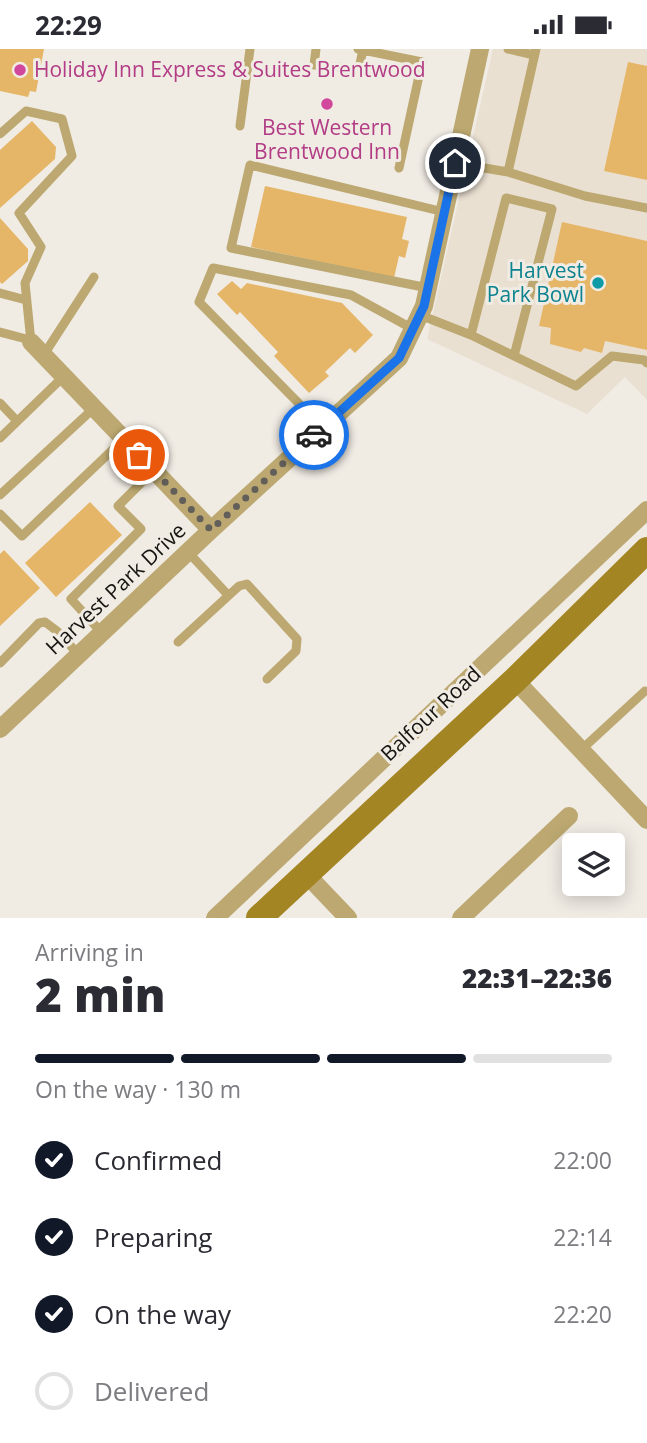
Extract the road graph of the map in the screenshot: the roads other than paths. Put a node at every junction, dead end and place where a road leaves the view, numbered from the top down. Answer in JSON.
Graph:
{"nodes":[{"id":1,"x":250,"y":49,"type":"edge"},
{"id":2,"x":316,"y":49,"type":"edge"},
{"id":3,"x":358,"y":49,"type":"edge"},
{"id":4,"x":363,"y":49,"type":"edge"},
{"id":5,"x":480,"y":49,"type":"edge"},
{"id":6,"x":508,"y":49,"type":"edge"},
{"id":7,"x":535,"y":52,"type":"edge"},
{"id":8,"x":240,"y":126,"type":"dead end"},
{"id":9,"x":0,"y":135,"type":"edge"},
{"id":10,"x":455,"y":163,"type":"junction"},
{"id":11,"x":399,"y":168,"type":"dead end"},
{"id":12,"x":508,"y":172,"type":"junction"},
{"id":13,"x":647,"y":208,"type":"edge"},
{"id":14,"x":444,"y":212,"type":"junction"},
{"id":15,"x":94,"y":277,"type":"dead end"},
{"id":16,"x":428,"y":288,"type":"junction"},
{"id":17,"x":0,"y":293,"type":"edge"},
{"id":18,"x":26,"y":300,"type":"junction"},
{"id":19,"x":416,"y":322,"type":"junction"},
{"id":20,"x":0,"y":332,"type":"edge"},
{"id":21,"x":471,"y":335,"type":"junction"},
{"id":22,"x":31,"y":341,"type":"junction"},
{"id":23,"x":43,"y":356,"type":"junction"},
{"id":24,"x":514,"y":356,"type":"junction"},
{"id":25,"x":647,"y":363,"type":"edge"},
{"id":26,"x":64,"y":377,"type":"junction"},
{"id":27,"x":0,"y":403,"type":"edge"},
{"id":28,"x":94,"y":408,"type":"junction"},
{"id":29,"x":17,"y":421,"type":"junction"},
{"id":30,"x":323,"y":428,"type":"junction"},
{"id":31,"x":0,"y":438,"type":"edge"},
{"id":32,"x":124,"y":439,"type":"junction"},
{"id":33,"x":154,"y":470,"type":"junction"},
{"id":34,"x":0,"y":495,"type":"edge"},
{"id":35,"x":647,"y":510,"type":"edge"},
{"id":36,"x":0,"y":514,"type":"edge"},
{"id":37,"x":211,"y":530,"type":"junction"},
{"id":38,"x":647,"y":550,"type":"edge"},
{"id":39,"x":188,"y":552,"type":"junction"},
{"id":40,"x":228,"y":595,"type":"junction"},
{"id":41,"x":103,"y":632,"type":"junction"},
{"id":42,"x":178,"y":642,"type":"dead end"},
{"id":43,"x":79,"y":655,"type":"junction"},
{"id":44,"x":0,"y":663,"type":"edge"},
{"id":45,"x":267,"y":679,"type":"dead end"},
{"id":46,"x":515,"y":680,"type":"junction"},
{"id":47,"x":645,"y":691,"type":"dead end"},
{"id":48,"x":0,"y":729,"type":"edge"},
{"id":49,"x":581,"y":750,"type":"junction"},
{"id":50,"x":569,"y":816,"type":"dead end"},
{"id":51,"x":647,"y":820,"type":"edge"},
{"id":52,"x":306,"y":874,"type":"junction"},
{"id":53,"x":215,"y":918,"type":"edge"},
{"id":54,"x":259,"y":918,"type":"edge"},
{"id":55,"x":348,"y":918,"type":"edge"},
{"id":56,"x":461,"y":918,"type":"edge"}],
"edges":[{"from":1,"to":8,"type":"lane"},
{"from":2,"to":4,"type":"lane"},
{"from":3,"to":4,"type":"lane"},
{"from":4,"to":11,"type":"lane"},
{"from":5,"to":10,"type":"street","name":"Harvest Park Drive"},
{"from":6,"to":7,"type":"lane"},
{"from":7,"to":12,"type":"lane"},
{"from":9,"to":18,"type":"lane"},
{"from":10,"to":12,"type":"lane"},
{"from":10,"to":14,"type":"street","name":"Harvest Park Drive"},
{"from":12,"to":13,"type":"lane"},
{"from":14,"to":16,"type":"street","name":"Harvest Park Drive"},
{"from":14,"to":16,"type":"lane"},
{"from":15,"to":23,"type":"lane"},
{"from":16,"to":19,"type":"street","name":"Harvest Park Drive"},
{"from":17,"to":18,"type":"lane"},
{"from":18,"to":22,"type":"lane"},
{"from":19,"to":21,"type":"lane"},
{"from":19,"to":30,"type":"street","name":"Harvest Park Drive"},
{"from":19,"to":30,"type":"lane"},
{"from":20,"to":22,"type":"lane"},
{"from":21,"to":24,"type":"lane"},
{"from":21,"to":24,"type":"lane"},
{"from":22,"to":23,"type":"street"},
{"from":23,"to":26,"type":"street"},
{"from":24,"to":25,"type":"lane"},
{"from":26,"to":28,"type":"street"},
{"from":26,"to":29,"type":"lane"},
{"from":27,"to":29,"type":"lane"},
{"from":28,"to":32,"type":"street"},
{"from":28,"to":34,"type":"lane"},
{"from":29,"to":31,"type":"lane"},
{"from":30,"to":37,"type":"street","name":"Harvest Park Drive"},
{"from":32,"to":33,"type":"street"},
{"from":32,"to":36,"type":"lane"},
{"from":33,"to":37,"type":"street"},
{"from":33,"to":41,"type":"lane"},
{"from":35,"to":53,"type":"street","name":"Balfour Road"},
{"from":37,"to":39,"type":"street","name":"Harvest Park Drive"},
{"from":38,"to":46,"type":"street","name":"Balfour Road"},
{"from":39,"to":40,"type":"lane"},
{"from":39,"to":41,"type":"street","name":"Harvest Park Drive"},
{"from":40,"to":42,"type":"lane"},
{"from":40,"to":45,"type":"lane"},
{"from":41,"to":43,"type":"street","name":"Harvest Park Drive"},
{"from":43,"to":44,"type":"lane"},
{"from":43,"to":48,"type":"street","name":"Harvest Park Drive"},
{"from":46,"to":49,"type":"street"},
{"from":46,"to":52,"type":"street","name":"Balfour Road"},
{"from":47,"to":49,"type":"lane"},
{"from":49,"to":51,"type":"street"},
{"from":50,"to":56,"type":"street"},
{"from":52,"to":54,"type":"street","name":"Balfour Road"},
{"from":52,"to":55,"type":"street"}]}
